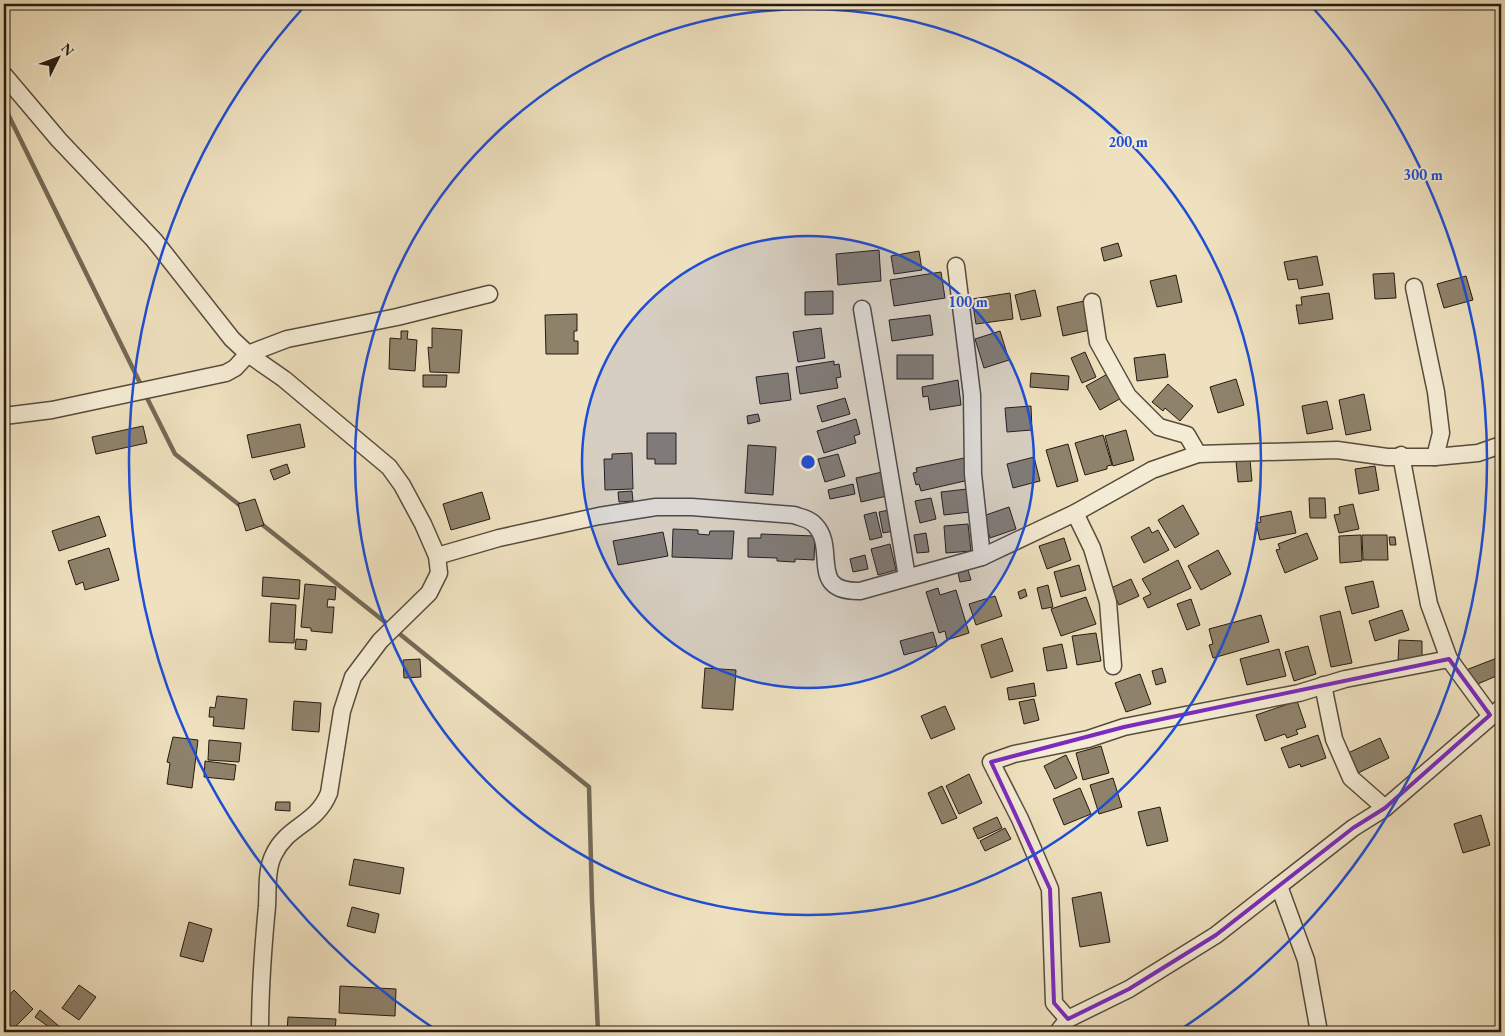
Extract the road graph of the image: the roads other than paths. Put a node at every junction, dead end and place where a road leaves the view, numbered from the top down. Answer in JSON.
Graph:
{"nodes":[{"id":1,"x":4,"y":75,"type":"edge"},
{"id":2,"x":956,"y":266,"type":"dead end"},
{"id":3,"x":1414,"y":287,"type":"dead end"},
{"id":4,"x":489,"y":294,"type":"dead end"},
{"id":5,"x":1092,"y":302,"type":"dead end"},
{"id":6,"x":862,"y":309,"type":"dead end"},
{"id":7,"x":248,"y":354,"type":"junction"},
{"id":8,"x":4,"y":416,"type":"edge"},
{"id":9,"x":1501,"y":445,"type":"edge"},
{"id":10,"x":1198,"y":454,"type":"junction"},
{"id":11,"x":1401,"y":456,"type":"junction"},
{"id":12,"x":1435,"y":457,"type":"junction"},
{"id":13,"x":1075,"y":513,"type":"junction"},
{"id":14,"x":437,"y":556,"type":"junction"},
{"id":15,"x":982,"y":557,"type":"junction"},
{"id":16,"x":907,"y":577,"type":"junction"},
{"id":17,"x":1448,"y":659,"type":"junction"},
{"id":18,"x":1113,"y":666,"type":"dead end"},
{"id":19,"x":1323,"y":685,"type":"junction"},
{"id":20,"x":1496,"y":711,"type":"edge"},
{"id":21,"x":1385,"y":808,"type":"junction"},
{"id":22,"x":1279,"y":886,"type":"junction"},
{"id":23,"x":1068,"y":1019,"type":"junction"},
{"id":24,"x":260,"y":1032,"type":"edge"},
{"id":25,"x":1058,"y":1032,"type":"edge"},
{"id":26,"x":1319,"y":1032,"type":"edge"}],
"edges":[{"from":1,"to":7,"type":"street"},
{"from":2,"to":15,"type":"street"},
{"from":3,"to":12,"type":"street"},
{"from":4,"to":7,"type":"street"},
{"from":5,"to":10,"type":"street"},
{"from":6,"to":16,"type":"street"},
{"from":7,"to":8,"type":"street"},
{"from":7,"to":14,"type":"street"},
{"from":9,"to":12,"type":"street"},
{"from":10,"to":11,"type":"street"},
{"from":10,"to":13,"type":"street"},
{"from":11,"to":12,"type":"street"},
{"from":11,"to":17,"type":"street"},
{"from":13,"to":15,"type":"street"},
{"from":13,"to":18,"type":"street"},
{"from":14,"to":16,"type":"street"},
{"from":14,"to":24,"type":"street"},
{"from":15,"to":16,"type":"street"},
{"from":17,"to":19,"type":"street"},
{"from":17,"to":20,"type":"street"},
{"from":19,"to":21,"type":"street"},
{"from":19,"to":23,"type":"street"},
{"from":20,"to":21,"type":"street"},
{"from":21,"to":22,"type":"street"},
{"from":22,"to":23,"type":"street"},
{"from":22,"to":26,"type":"street"},
{"from":23,"to":25,"type":"street"}]}
